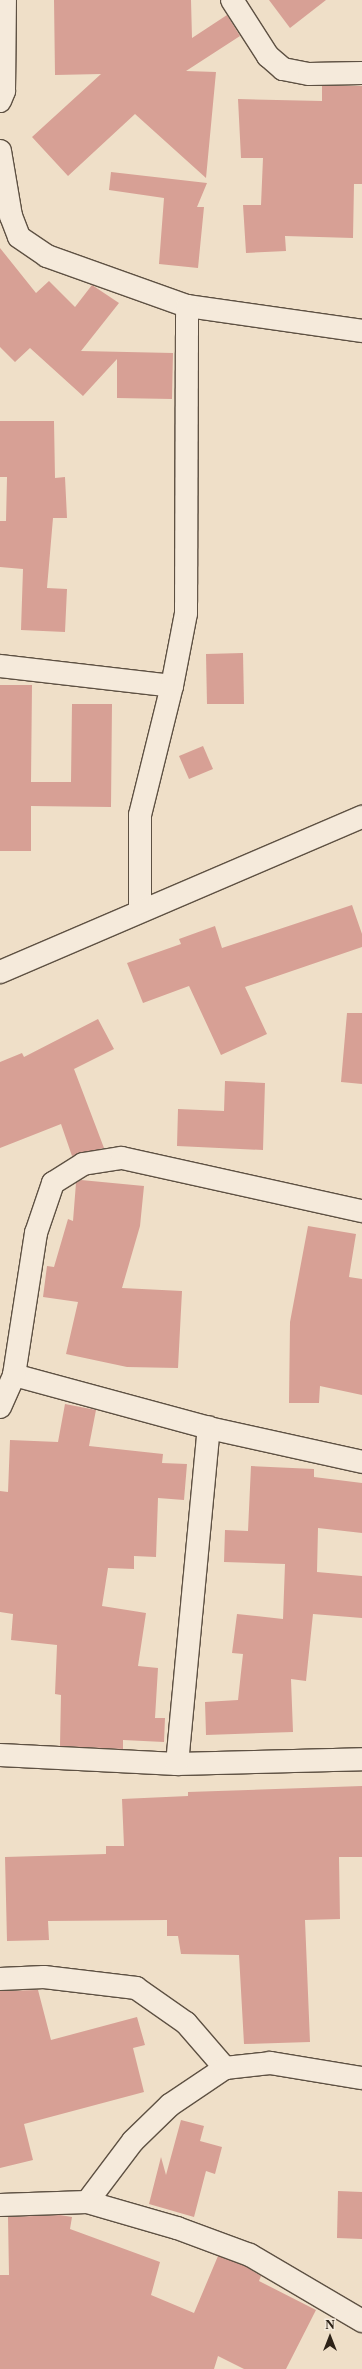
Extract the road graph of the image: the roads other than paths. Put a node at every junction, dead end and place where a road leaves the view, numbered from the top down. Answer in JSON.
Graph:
{"nodes":[{"id":1,"x":5,"y":0,"type":"edge"},
{"id":2,"x":232,"y":0,"type":"edge"},
{"id":3,"x":362,"y":73,"type":"edge"},
{"id":4,"x":0,"y":101,"type":"edge"},
{"id":5,"x":0,"y":151,"type":"edge"},
{"id":6,"x":187,"y":306,"type":"junction"},
{"id":7,"x":362,"y":331,"type":"edge"},
{"id":8,"x":0,"y":666,"type":"edge"},
{"id":9,"x":172,"y":686,"type":"junction"},
{"id":10,"x":362,"y":817,"type":"edge"},
{"id":11,"x":140,"y":909,"type":"junction"},
{"id":12,"x":0,"y":972,"type":"edge"},
{"id":13,"x":362,"y":1211,"type":"edge"},
{"id":14,"x":14,"y":1375,"type":"junction"},
{"id":15,"x":0,"y":1407,"type":"edge"},
{"id":16,"x":208,"y":1428,"type":"junction"},
{"id":17,"x":362,"y":1462,"type":"edge"},
{"id":18,"x":0,"y":1755,"type":"edge"},
{"id":19,"x":362,"y":1759,"type":"edge"},
{"id":20,"x":177,"y":1764,"type":"junction"},
{"id":21,"x":0,"y":1979,"type":"edge"},
{"id":22,"x":224,"y":2068,"type":"junction"},
{"id":23,"x":362,"y":2078,"type":"edge"},
{"id":24,"x":87,"y":2202,"type":"junction"},
{"id":25,"x":0,"y":2205,"type":"edge"},
{"id":26,"x":362,"y":2321,"type":"edge"}],
"edges":[{"from":1,"to":4,"type":"street"},
{"from":2,"to":3,"type":"street"},
{"from":5,"to":6,"type":"street"},
{"from":6,"to":7,"type":"street"},
{"from":6,"to":9,"type":"street"},
{"from":8,"to":9,"type":"street"},
{"from":9,"to":11,"type":"street"},
{"from":10,"to":11,"type":"street"},
{"from":11,"to":12,"type":"street"},
{"from":13,"to":14,"type":"street"},
{"from":14,"to":15,"type":"street"},
{"from":14,"to":16,"type":"street"},
{"from":16,"to":17,"type":"street"},
{"from":16,"to":20,"type":"street"},
{"from":18,"to":20,"type":"street"},
{"from":19,"to":20,"type":"street"},
{"from":21,"to":22,"type":"street"},
{"from":22,"to":23,"type":"street"},
{"from":22,"to":24,"type":"street"},
{"from":24,"to":25,"type":"street"},
{"from":24,"to":26,"type":"street"}]}
